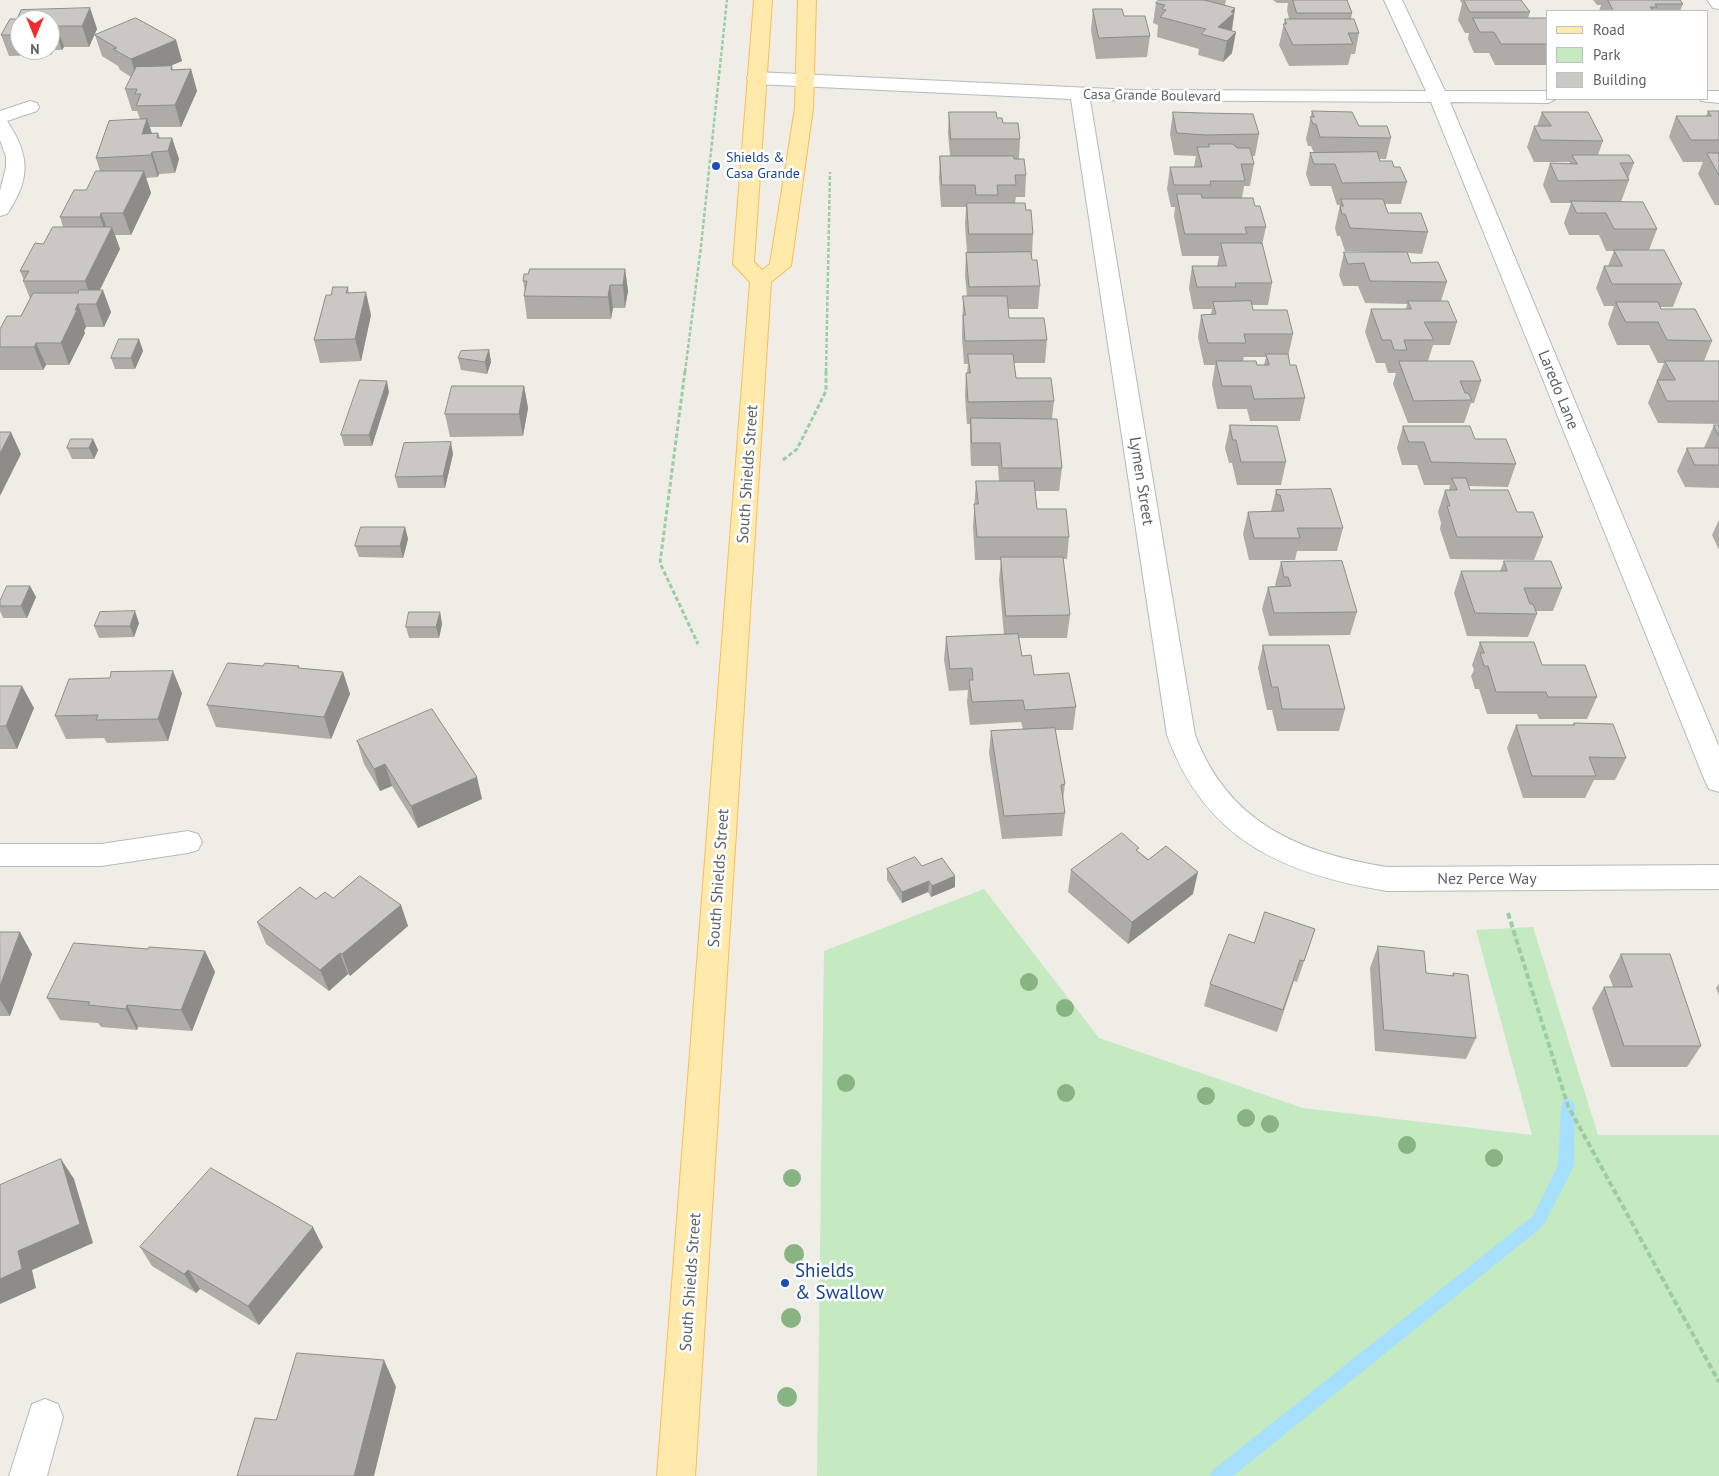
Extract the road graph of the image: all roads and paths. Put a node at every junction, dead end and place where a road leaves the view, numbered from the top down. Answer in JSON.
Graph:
{"nodes":[{"id":1,"x":727,"y":0,"type":"edge"},
{"id":2,"x":763,"y":0,"type":"edge"},
{"id":3,"x":807,"y":0,"type":"edge"},
{"id":4,"x":1393,"y":0,"type":"edge"},
{"id":5,"x":1716,"y":0,"type":"edge"},
{"id":6,"x":1719,"y":4,"type":"edge"},
{"id":7,"x":756,"y":78,"type":"junction"},
{"id":8,"x":805,"y":79,"type":"junction"},
{"id":9,"x":1080,"y":95,"type":"junction"},
{"id":10,"x":1438,"y":97,"type":"junction"},
{"id":11,"x":1546,"y":97,"type":"edge"},
{"id":12,"x":30,"y":107,"type":"dead end"},
{"id":13,"x":0,"y":117,"type":"edge"},
{"id":14,"x":0,"y":125,"type":"edge"},
{"id":15,"x":830,"y":168,"type":"dead end"},
{"id":16,"x":0,"y":210,"type":"edge"},
{"id":17,"x":761,"y":280,"type":"junction"},
{"id":18,"x":748,"y":489,"type":"junction"},
{"id":19,"x":733,"y":687,"type":"junction"},
{"id":20,"x":1719,"y":782,"type":"edge"},
{"id":21,"x":1262,"y":838,"type":"joint"},
{"id":22,"x":188,"y":842,"type":"dead end"},
{"id":23,"x":0,"y":855,"type":"edge"},
{"id":24,"x":1719,"y":877,"type":"edge"},
{"id":25,"x":1497,"y":878,"type":"junction"},
{"id":26,"x":1719,"y":1382,"type":"edge"},
{"id":27,"x":45,"y":1417,"type":"dead end"},
{"id":28,"x":28,"y":1476,"type":"edge"},
{"id":29,"x":676,"y":1476,"type":"edge"}],
"edges":[{"from":1,"to":19,"type":"path"},
{"from":2,"to":7,"type":"main road"},
{"from":3,"to":8,"type":"main road"},
{"from":4,"to":10,"type":"street","name":"Laredo Lane"},
{"from":5,"to":6,"type":"street"},
{"from":7,"to":8,"type":"street","name":"Casa Grande Boulevard"},
{"from":7,"to":17,"type":"main road"},
{"from":8,"to":9,"type":"street","name":"Casa Grande Boulevard"},
{"from":8,"to":17,"type":"main road"},
{"from":9,"to":10,"type":"street","name":"Casa Grande Boulevard"},
{"from":9,"to":21,"type":"street","name":"Lymen Street"},
{"from":10,"to":11,"type":"street","name":"Casa Grande Boulevard"},
{"from":10,"to":20,"type":"street","name":"Laredo Lane"},
{"from":12,"to":13,"type":"street"},
{"from":14,"to":16,"type":"street"},
{"from":15,"to":18,"type":"path"},
{"from":17,"to":18,"type":"main road","name":"South Shields Street"},
{"from":18,"to":19,"type":"main road","name":"South Shields Street"},
{"from":19,"to":29,"type":"main road","name":"South Shields Street"},
{"from":21,"to":25,"type":"street","name":"Nez Perce Way"},
{"from":22,"to":23,"type":"street"},
{"from":24,"to":25,"type":"street","name":"Nez Perce Way"},
{"from":25,"to":26,"type":"path"},
{"from":27,"to":28,"type":"street"}]}
